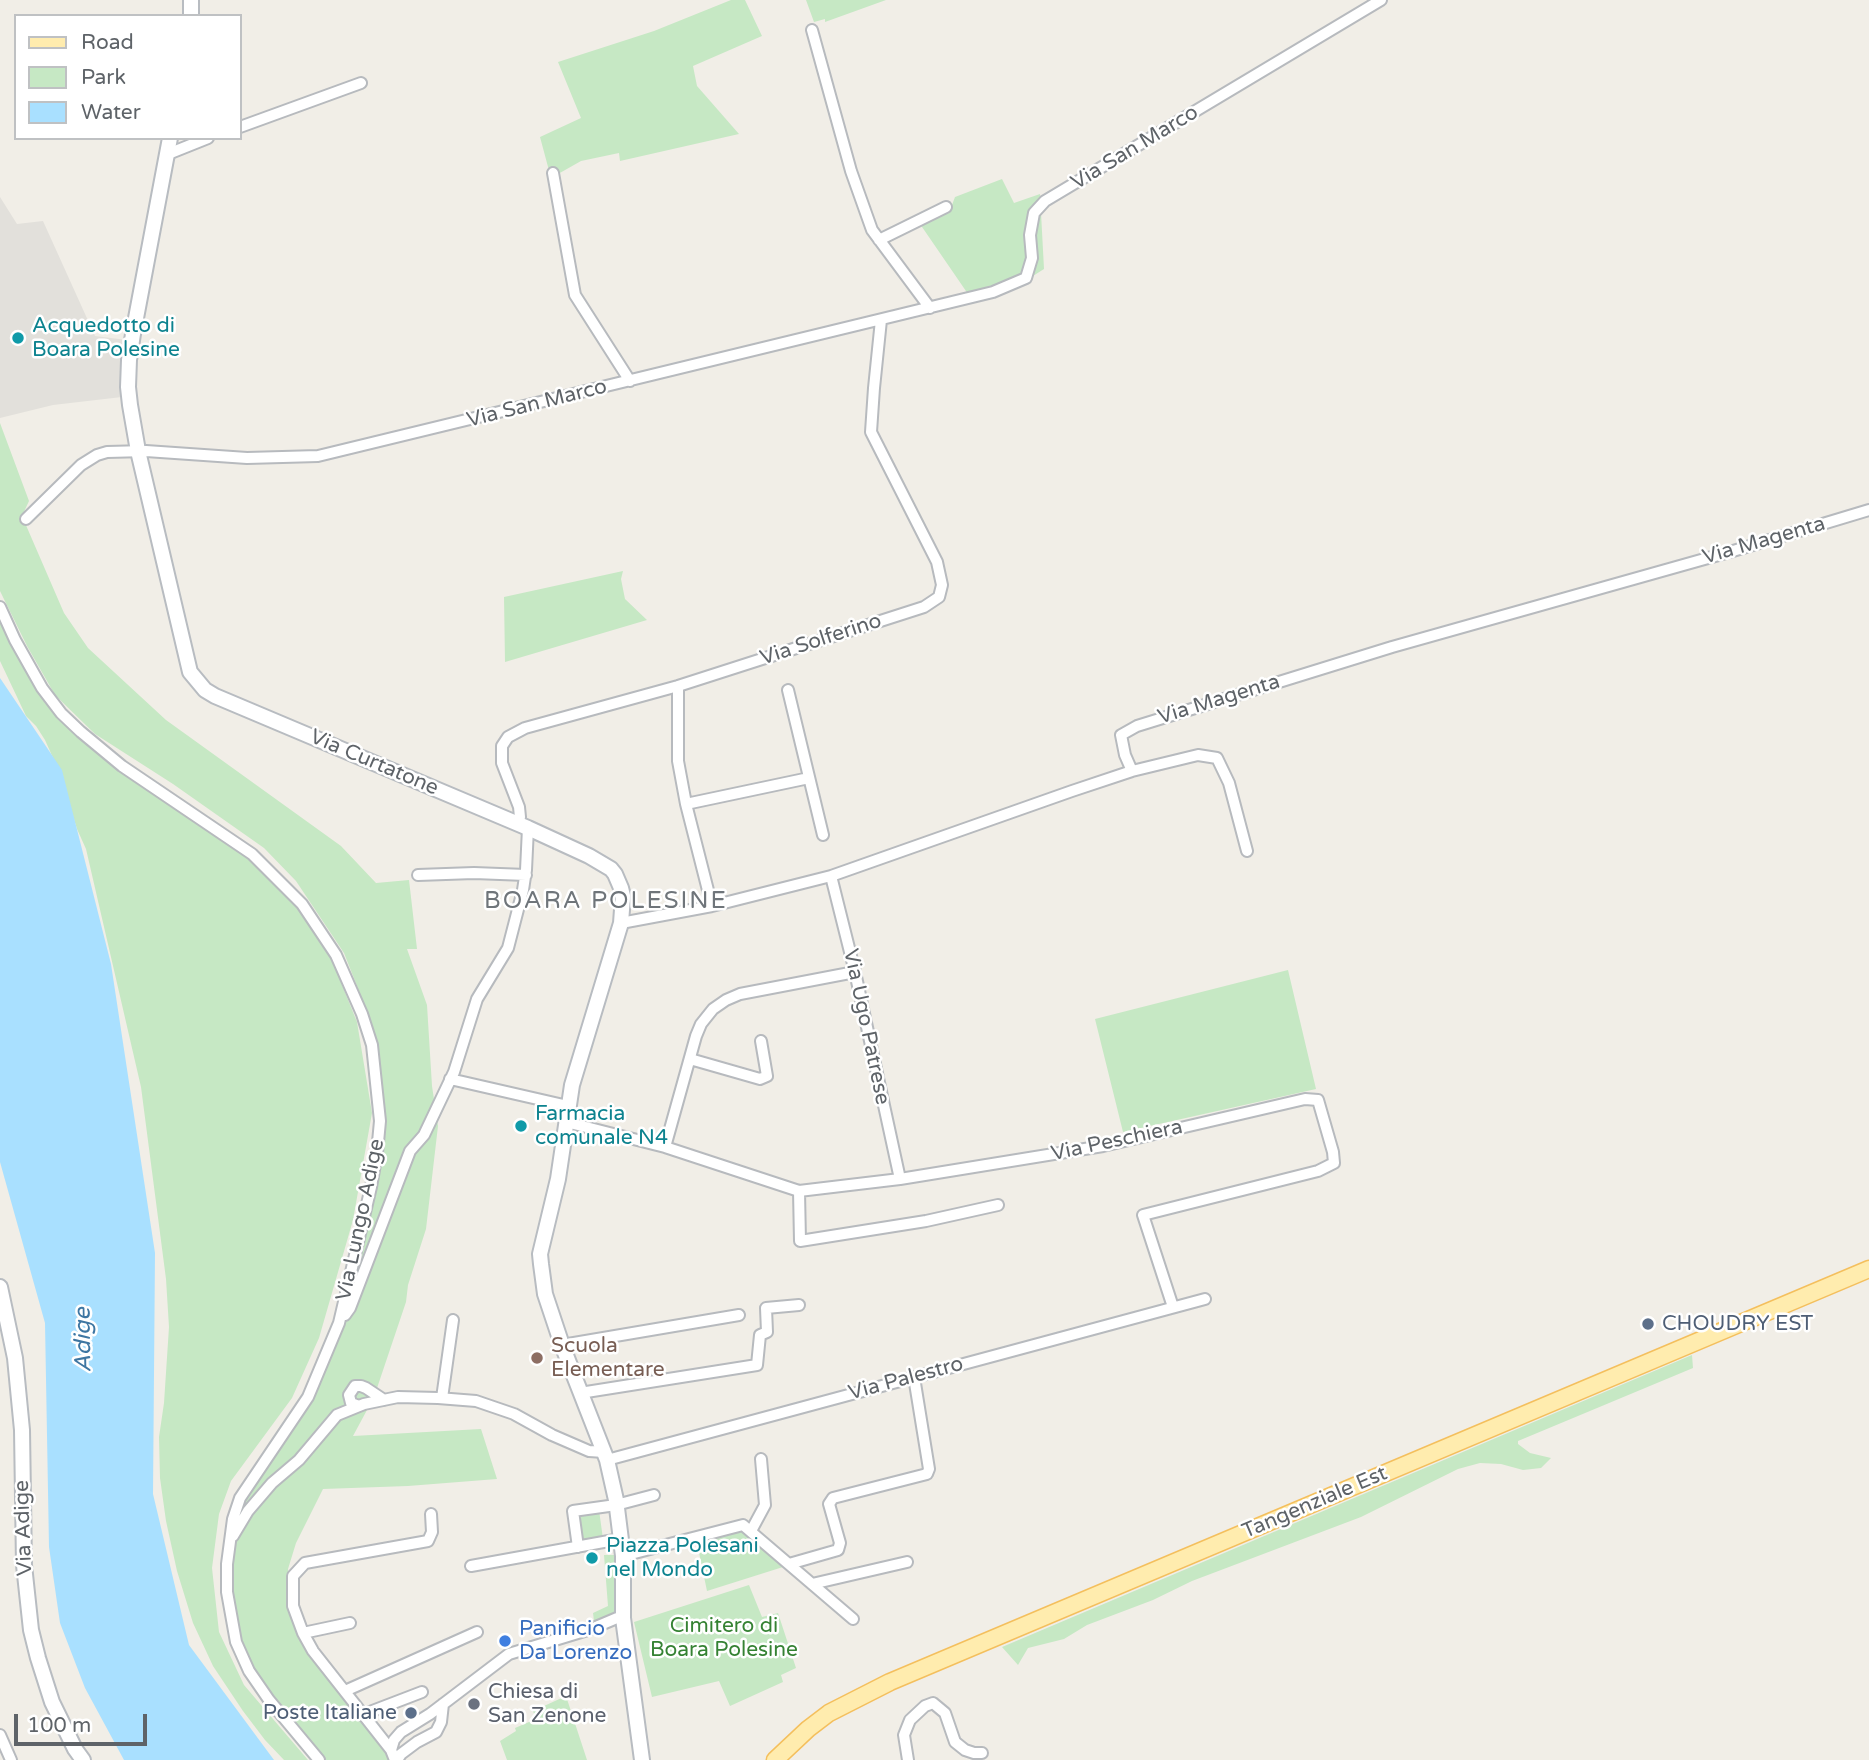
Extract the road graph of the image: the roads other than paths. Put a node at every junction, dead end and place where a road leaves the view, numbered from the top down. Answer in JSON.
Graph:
{"nodes":[{"id":1,"x":1381,"y":0,"type":"edge"},
{"id":2,"x":812,"y":30,"type":"dead end"},
{"id":3,"x":361,"y":83,"type":"dead end"},
{"id":4,"x":242,"y":126,"type":"edge"},
{"id":5,"x":170,"y":140,"type":"edge"},
{"id":6,"x":203,"y":140,"type":"edge"},
{"id":7,"x":167,"y":154,"type":"junction"},
{"id":8,"x":553,"y":173,"type":"dead end"},
{"id":9,"x":946,"y":207,"type":"dead end"},
{"id":10,"x":879,"y":240,"type":"junction"},
{"id":11,"x":930,"y":308,"type":"junction"},
{"id":12,"x":881,"y":320,"type":"junction"},
{"id":13,"x":630,"y":381,"type":"junction"},
{"id":14,"x":138,"y":451,"type":"junction"},
{"id":15,"x":1869,"y":510,"type":"edge"},
{"id":16,"x":26,"y":519,"type":"dead end"},
{"id":17,"x":0,"y":607,"type":"edge"},
{"id":18,"x":678,"y":686,"type":"junction"},
{"id":19,"x":788,"y":690,"type":"dead end"},
{"id":20,"x":1132,"y":771,"type":"junction"},
{"id":21,"x":809,"y":778,"type":"junction"},
{"id":22,"x":686,"y":804,"type":"junction"},
{"id":23,"x":523,"y":826,"type":"junction"},
{"id":24,"x":822,"y":835,"type":"dead end"},
{"id":25,"x":1247,"y":851,"type":"dead end"},
{"id":26,"x":418,"y":875,"type":"dead end"},
{"id":27,"x":526,"y":875,"type":"junction"},
{"id":28,"x":831,"y":876,"type":"junction"},
{"id":29,"x":712,"y":906,"type":"junction"},
{"id":30,"x":621,"y":923,"type":"junction"},
{"id":31,"x":855,"y":972,"type":"junction"},
{"id":32,"x":761,"y":1041,"type":"dead end"},
{"id":33,"x":690,"y":1059,"type":"junction"},
{"id":34,"x":450,"y":1079,"type":"junction"},
{"id":35,"x":568,"y":1106,"type":"junction"},
{"id":36,"x":566,"y":1122,"type":"junction"},
{"id":37,"x":666,"y":1147,"type":"junction"},
{"id":38,"x":900,"y":1179,"type":"junction"},
{"id":39,"x":799,"y":1191,"type":"junction"},
{"id":40,"x":998,"y":1205,"type":"dead end"},
{"id":41,"x":1869,"y":1269,"type":"edge"},
{"id":42,"x":0,"y":1287,"type":"edge"},
{"id":43,"x":1205,"y":1299,"type":"dead end"},
{"id":44,"x":799,"y":1304,"type":"dead end"},
{"id":45,"x":1173,"y":1307,"type":"junction"},
{"id":46,"x":739,"y":1315,"type":"dead end"},
{"id":47,"x":453,"y":1320,"type":"dead end"},
{"id":48,"x":339,"y":1323,"type":"junction"},
{"id":49,"x":562,"y":1345,"type":"junction"},
{"id":50,"x":914,"y":1377,"type":"junction"},
{"id":51,"x":580,"y":1393,"type":"junction"},
{"id":52,"x":442,"y":1398,"type":"junction"},
{"id":53,"x":384,"y":1400,"type":"junction"},
{"id":54,"x":359,"y":1406,"type":"junction"},
{"id":55,"x":605,"y":1456,"type":"junction"},
{"id":56,"x":761,"y":1459,"type":"dead end"},
{"id":57,"x":654,"y":1495,"type":"dead end"},
{"id":58,"x":616,"y":1505,"type":"junction"},
{"id":59,"x":431,"y":1514,"type":"dead end"},
{"id":60,"x":751,"y":1531,"type":"junction"},
{"id":61,"x":620,"y":1539,"type":"junction"},
{"id":62,"x":230,"y":1541,"type":"junction"},
{"id":63,"x":578,"y":1546,"type":"junction"},
{"id":64,"x":623,"y":1556,"type":"junction"},
{"id":65,"x":907,"y":1562,"type":"dead end"},
{"id":66,"x":789,"y":1564,"type":"junction"},
{"id":67,"x":471,"y":1566,"type":"dead end"},
{"id":68,"x":811,"y":1584,"type":"junction"},
{"id":69,"x":623,"y":1618,"type":"junction"},
{"id":70,"x":853,"y":1619,"type":"dead end"},
{"id":71,"x":350,"y":1623,"type":"dead end"},
{"id":72,"x":477,"y":1632,"type":"dead end"},
{"id":73,"x":303,"y":1633,"type":"junction"},
{"id":74,"x":345,"y":1691,"type":"junction"},
{"id":75,"x":422,"y":1692,"type":"dead end"},
{"id":76,"x":443,"y":1704,"type":"junction"},
{"id":77,"x":362,"y":1715,"type":"junction"},
{"id":78,"x":0,"y":1735,"type":"edge"},
{"id":79,"x":982,"y":1752,"type":"dead end"},
{"id":80,"x":394,"y":1757,"type":"edge"},
{"id":81,"x":11,"y":1760,"type":"edge"},
{"id":82,"x":83,"y":1760,"type":"edge"},
{"id":83,"x":319,"y":1760,"type":"edge"},
{"id":84,"x":642,"y":1760,"type":"edge"},
{"id":85,"x":775,"y":1760,"type":"edge"},
{"id":86,"x":908,"y":1760,"type":"edge"}],
"edges":[{"from":1,"to":11,"type":"street","name":"Via San Marco"},
{"from":2,"to":10,"type":"street"},
{"from":3,"to":4,"type":"street"},
{"from":5,"to":7,"type":"street","name":"Via Curtatone"},
{"from":6,"to":7,"type":"street"},
{"from":7,"to":14,"type":"street","name":"Via Curtatone"},
{"from":8,"to":13,"type":"street"},
{"from":9,"to":10,"type":"street"},
{"from":10,"to":11,"type":"street"},
{"from":11,"to":12,"type":"street","name":"Via San Marco"},
{"from":12,"to":13,"type":"street","name":"Via San Marco"},
{"from":12,"to":18,"type":"street","name":"Via Solferino"},
{"from":13,"to":14,"type":"street","name":"Via San Marco"},
{"from":14,"to":16,"type":"street","name":"Via San Marco"},
{"from":14,"to":23,"type":"street","name":"Via Curtatone"},
{"from":15,"to":20,"type":"street","name":"Via Magenta"},
{"from":17,"to":48,"type":"street","name":"Via Lungo Adige"},
{"from":18,"to":22,"type":"street"},
{"from":18,"to":23,"type":"street","name":"Via Solferino"},
{"from":19,"to":21,"type":"street"},
{"from":20,"to":25,"type":"street"},
{"from":20,"to":28,"type":"street"},
{"from":21,"to":22,"type":"street"},
{"from":21,"to":24,"type":"street"},
{"from":22,"to":29,"type":"street"},
{"from":23,"to":27,"type":"street"},
{"from":23,"to":30,"type":"street","name":"Via Curtatone"},
{"from":26,"to":27,"type":"street"},
{"from":27,"to":34,"type":"street"},
{"from":28,"to":29,"type":"street"},
{"from":28,"to":31,"type":"street","name":"Via Ugo Patrese"},
{"from":29,"to":30,"type":"street"},
{"from":30,"to":35,"type":"street","name":"Via Curtatone"},
{"from":31,"to":33,"type":"street"},
{"from":31,"to":38,"type":"street","name":"Via Ugo Patrese"},
{"from":32,"to":33,"type":"street"},
{"from":33,"to":37,"type":"street"},
{"from":34,"to":35,"type":"street"},
{"from":34,"to":48,"type":"street"},
{"from":35,"to":36,"type":"street","name":"Via Curtatone"},
{"from":36,"to":37,"type":"street","name":"Via Peschiera"},
{"from":36,"to":49,"type":"street","name":"Via Curtatone"},
{"from":37,"to":39,"type":"street","name":"Via Peschiera"},
{"from":38,"to":39,"type":"street","name":"Via Peschiera"},
{"from":38,"to":45,"type":"street","name":"Via Peschiera"},
{"from":39,"to":40,"type":"street"},
{"from":41,"to":85,"type":"main road","name":"Tangenziale Est"},
{"from":42,"to":82,"type":"street","name":"Via Adige"},
{"from":43,"to":45,"type":"street","name":"Via Palestro"},
{"from":44,"to":51,"type":"street"},
{"from":45,"to":50,"type":"street","name":"Via Palestro"},
{"from":46,"to":49,"type":"street"},
{"from":47,"to":52,"type":"street"},
{"from":48,"to":62,"type":"street","name":"Via Lungo Adige"},
{"from":49,"to":51,"type":"street","name":"Via Curtatone"},
{"from":50,"to":55,"type":"street","name":"Via Palestro"},
{"from":50,"to":66,"type":"street"},
{"from":51,"to":55,"type":"street","name":"Via Curtatone"},
{"from":52,"to":53,"type":"street"},
{"from":52,"to":55,"type":"street"},
{"from":53,"to":54,"type":"street"},
{"from":53,"to":54,"type":"street"},
{"from":54,"to":62,"type":"street"},
{"from":55,"to":58,"type":"street","name":"Via Curtatone"},
{"from":56,"to":60,"type":"street"},
{"from":57,"to":58,"type":"street"},
{"from":58,"to":61,"type":"street","name":"Via Curtatone"},
{"from":58,"to":63,"type":"street"},
{"from":59,"to":73,"type":"street"},
{"from":60,"to":64,"type":"street"},
{"from":60,"to":66,"type":"street"},
{"from":61,"to":63,"type":"street"},
{"from":61,"to":64,"type":"street","name":"Via Curtatone"},
{"from":62,"to":83,"type":"street","name":"Via Lungo Adige"},
{"from":63,"to":67,"type":"street"},
{"from":64,"to":69,"type":"street","name":"Via Curtatone"},
{"from":65,"to":68,"type":"street"},
{"from":66,"to":68,"type":"street"},
{"from":68,"to":70,"type":"street"},
{"from":69,"to":76,"type":"street"},
{"from":69,"to":84,"type":"street","name":"Via Curtatone"},
{"from":71,"to":73,"type":"street"},
{"from":72,"to":74,"type":"street"},
{"from":73,"to":74,"type":"street"},
{"from":74,"to":77,"type":"street"},
{"from":75,"to":77,"type":"street"},
{"from":76,"to":80,"type":"street"},
{"from":76,"to":80,"type":"street"},
{"from":77,"to":80,"type":"street"},
{"from":78,"to":81,"type":"street"},
{"from":79,"to":86,"type":"street"}]}
